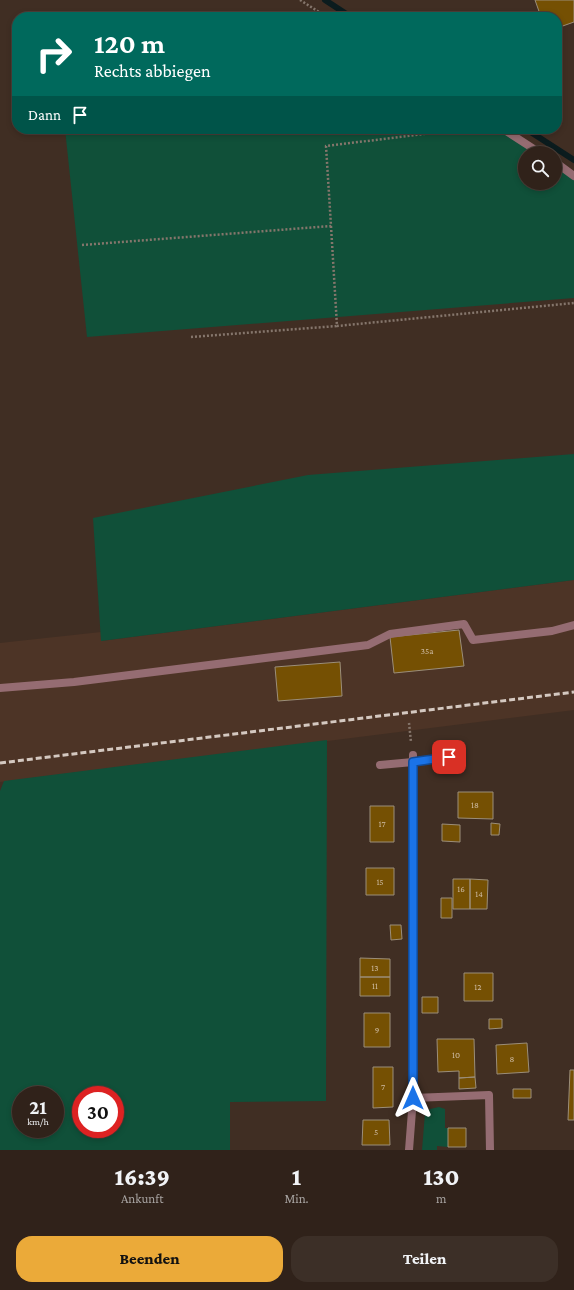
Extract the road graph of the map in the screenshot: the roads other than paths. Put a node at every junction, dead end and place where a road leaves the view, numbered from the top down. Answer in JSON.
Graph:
{"nodes":[{"id":1,"x":511,"y":134,"type":"edge"},
{"id":2,"x":529,"y":146,"type":"edge"},
{"id":3,"x":562,"y":167,"type":"edge"},
{"id":4,"x":574,"y":176,"type":"edge"},
{"id":5,"x":574,"y":624,"type":"edge"},
{"id":6,"x":0,"y":688,"type":"edge"},
{"id":7,"x":449,"y":757,"type":"dead end"},
{"id":8,"x":413,"y":758,"type":"junction"},
{"id":9,"x":380,"y":765,"type":"dead end"},
{"id":10,"x":413,"y":1098,"type":"junction"},
{"id":11,"x":409,"y":1150,"type":"edge"},
{"id":12,"x":490,"y":1150,"type":"edge"}],
"edges":[{"from":1,"to":2,"type":"street"},
{"from":3,"to":4,"type":"street"},
{"from":5,"to":6,"type":"street"},
{"from":7,"to":8,"type":"street"},
{"from":8,"to":9,"type":"street"},
{"from":8,"to":10,"type":"street"},
{"from":10,"to":11,"type":"street"},
{"from":10,"to":12,"type":"street"}]}
